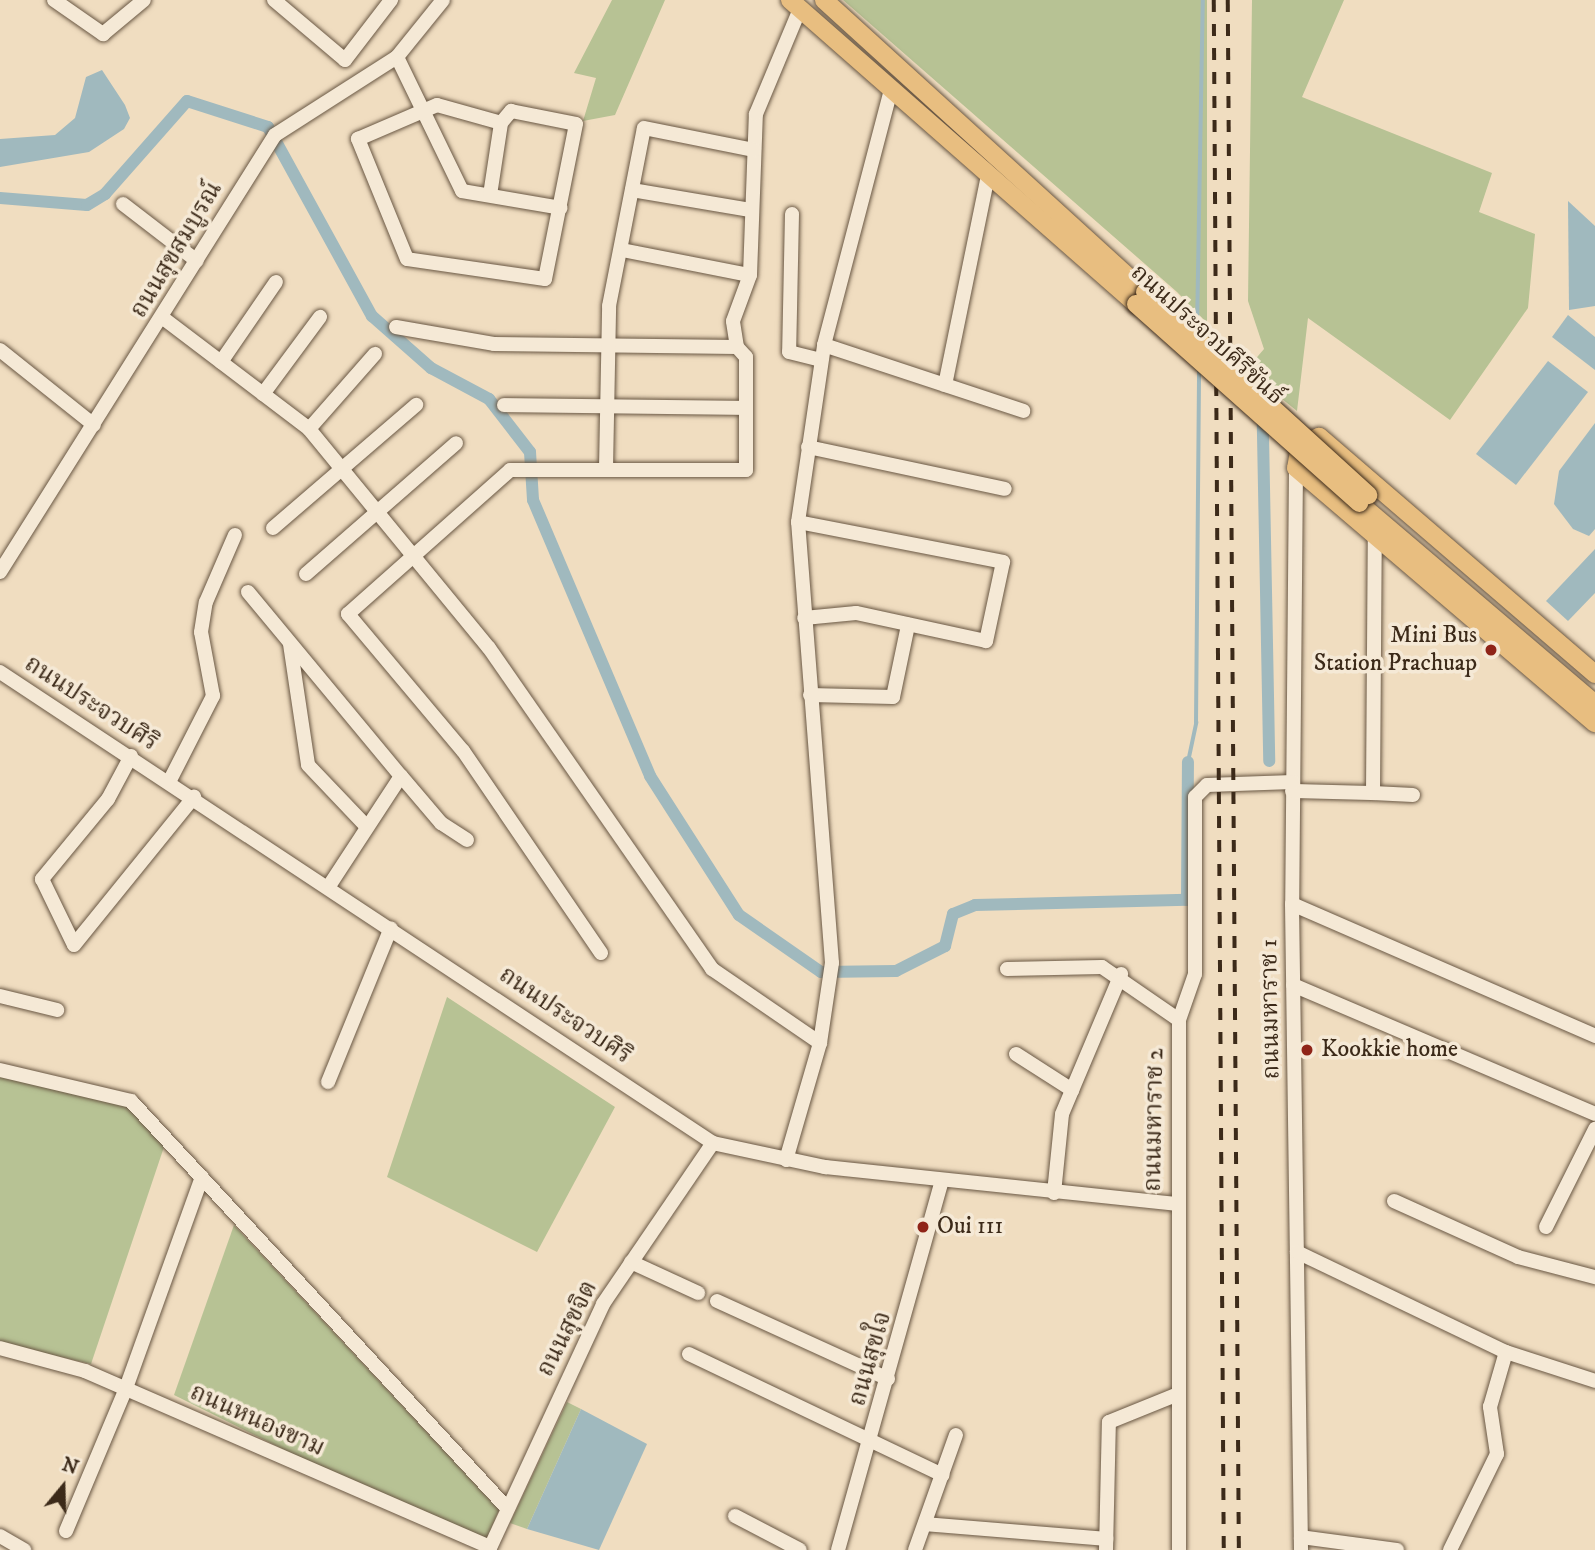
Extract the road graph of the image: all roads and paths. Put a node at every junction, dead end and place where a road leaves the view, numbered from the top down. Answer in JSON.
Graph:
{"nodes":[{"id":1,"x":54,"y":0,"type":"edge"},
{"id":2,"x":144,"y":0,"type":"edge"},
{"id":3,"x":274,"y":0,"type":"edge"},
{"id":4,"x":391,"y":0,"type":"edge"},
{"id":5,"x":443,"y":0,"type":"edge"},
{"id":6,"x":824,"y":0,"type":"edge"},
{"id":7,"x":795,"y":4,"type":"edge"},
{"id":8,"x":291,"y":5,"type":"edge"},
{"id":9,"x":397,"y":57,"type":"junction"},
{"id":10,"x":891,"y":89,"type":"junction"},
{"id":11,"x":419,"y":108,"type":"junction"},
{"id":12,"x":501,"y":123,"type":"junction"},
{"id":13,"x":754,"y":150,"type":"junction"},
{"id":14,"x":988,"y":174,"type":"junction"},
{"id":15,"x":632,"y":190,"type":"junction"},
{"id":16,"x":490,"y":195,"type":"junction"},
{"id":17,"x":123,"y":204,"type":"dead end"},
{"id":18,"x":561,"y":208,"type":"junction"},
{"id":19,"x":750,"y":210,"type":"junction"},
{"id":20,"x":792,"y":214,"type":"dead end"},
{"id":21,"x":622,"y":250,"type":"junction"},
{"id":22,"x":197,"y":261,"type":"junction"},
{"id":23,"x":750,"y":275,"type":"junction"},
{"id":24,"x":276,"y":282,"type":"dead end"},
{"id":25,"x":1140,"y":298,"type":"junction"},
{"id":26,"x":320,"y":317,"type":"dead end"},
{"id":27,"x":163,"y":318,"type":"junction"},
{"id":28,"x":396,"y":327,"type":"dead end"},
{"id":29,"x":608,"y":342,"type":"junction"},
{"id":30,"x":824,"y":345,"type":"junction"},
{"id":31,"x":737,"y":347,"type":"junction"},
{"id":32,"x":0,"y":350,"type":"edge"},
{"id":33,"x":375,"y":354,"type":"dead end"},
{"id":34,"x":821,"y":360,"type":"junction"},
{"id":35,"x":221,"y":362,"type":"junction"},
{"id":36,"x":945,"y":385,"type":"junction"},
{"id":37,"x":264,"y":394,"type":"junction"},
{"id":38,"x":416,"y":405,"type":"dead end"},
{"id":39,"x":504,"y":405,"type":"dead end"},
{"id":40,"x":607,"y":405,"type":"junction"},
{"id":41,"x":745,"y":408,"type":"junction"},
{"id":42,"x":1023,"y":411,"type":"dead end"},
{"id":43,"x":94,"y":425,"type":"junction"},
{"id":44,"x":309,"y":429,"type":"junction"},
{"id":45,"x":456,"y":443,"type":"dead end"},
{"id":46,"x":808,"y":447,"type":"junction"},
{"id":47,"x":342,"y":466,"type":"junction"},
{"id":48,"x":606,"y":468,"type":"junction"},
{"id":49,"x":1296,"y":468,"type":"junction"},
{"id":50,"x":1005,"y":489,"type":"dead end"},
{"id":51,"x":1363,"y":499,"type":"junction"},
{"id":52,"x":378,"y":507,"type":"junction"},
{"id":53,"x":798,"y":522,"type":"junction"},
{"id":54,"x":273,"y":528,"type":"dead end"},
{"id":55,"x":234,"y":535,"type":"dead end"},
{"id":56,"x":1375,"y":536,"type":"junction"},
{"id":57,"x":416,"y":552,"type":"junction"},
{"id":58,"x":0,"y":572,"type":"edge"},
{"id":59,"x":306,"y":574,"type":"dead end"},
{"id":60,"x":248,"y":592,"type":"dead end"},
{"id":61,"x":804,"y":618,"type":"junction"},
{"id":62,"x":908,"y":625,"type":"junction"},
{"id":63,"x":290,"y":643,"type":"junction"},
{"id":64,"x":0,"y":672,"type":"edge"},
{"id":65,"x":1595,"y":674,"type":"edge"},
{"id":66,"x":1595,"y":692,"type":"edge"},
{"id":67,"x":810,"y":695,"type":"junction"},
{"id":68,"x":1595,"y":704,"type":"edge"},
{"id":69,"x":1595,"y":723,"type":"edge"},
{"id":70,"x":131,"y":756,"type":"junction"},
{"id":71,"x":401,"y":776,"type":"junction"},
{"id":72,"x":169,"y":782,"type":"junction"},
{"id":73,"x":1293,"y":787,"type":"junction"},
{"id":74,"x":1373,"y":793,"type":"junction"},
{"id":75,"x":1413,"y":795,"type":"dead end"},
{"id":76,"x":194,"y":797,"type":"junction"},
{"id":77,"x":366,"y":826,"type":"junction"},
{"id":78,"x":467,"y":840,"type":"dead end"},
{"id":79,"x":328,"y":886,"type":"junction"},
{"id":80,"x":1292,"y":904,"type":"junction"},
{"id":81,"x":391,"y":928,"type":"junction"},
{"id":82,"x":601,"y":953,"type":"dead end"},
{"id":83,"x":1007,"y":969,"type":"dead end"},
{"id":84,"x":1121,"y":974,"type":"junction"},
{"id":85,"x":1293,"y":985,"type":"junction"},
{"id":86,"x":0,"y":996,"type":"edge"},
{"id":87,"x":57,"y":1010,"type":"dead end"},
{"id":88,"x":1179,"y":1020,"type":"junction"},
{"id":89,"x":1595,"y":1036,"type":"edge"},
{"id":90,"x":820,"y":1043,"type":"junction"},
{"id":91,"x":1016,"y":1054,"type":"dead end"},
{"id":92,"x":0,"y":1070,"type":"edge"},
{"id":93,"x":328,"y":1082,"type":"dead end"},
{"id":94,"x":1072,"y":1090,"type":"junction"},
{"id":95,"x":1595,"y":1114,"type":"edge"},
{"id":96,"x":1595,"y":1129,"type":"edge"},
{"id":97,"x":713,"y":1143,"type":"junction"},
{"id":98,"x":786,"y":1160,"type":"junction"},
{"id":99,"x":202,"y":1177,"type":"junction"},
{"id":100,"x":942,"y":1181,"type":"junction"},
{"id":101,"x":1054,"y":1193,"type":"junction"},
{"id":102,"x":1394,"y":1201,"type":"dead end"},
{"id":103,"x":1176,"y":1204,"type":"junction"},
{"id":104,"x":1546,"y":1227,"type":"dead end"},
{"id":105,"x":1297,"y":1252,"type":"junction"},
{"id":106,"x":631,"y":1262,"type":"junction"},
{"id":107,"x":1595,"y":1277,"type":"edge"},
{"id":108,"x":698,"y":1293,"type":"dead end"},
{"id":109,"x":717,"y":1301,"type":"dead end"},
{"id":110,"x":0,"y":1348,"type":"edge"},
{"id":111,"x":1506,"y":1352,"type":"junction"},
{"id":112,"x":690,"y":1354,"type":"dead end"},
{"id":113,"x":888,"y":1379,"type":"junction"},
{"id":114,"x":1595,"y":1381,"type":"edge"},
{"id":115,"x":126,"y":1388,"type":"junction"},
{"id":116,"x":1178,"y":1394,"type":"junction"},
{"id":117,"x":956,"y":1435,"type":"dead end"},
{"id":118,"x":871,"y":1441,"type":"junction"},
{"id":119,"x":943,"y":1475,"type":"junction"},
{"id":120,"x":506,"y":1507,"type":"junction"},
{"id":121,"x":735,"y":1516,"type":"dead end"},
{"id":122,"x":925,"y":1524,"type":"junction"},
{"id":123,"x":66,"y":1531,"type":"dead end"},
{"id":124,"x":0,"y":1536,"type":"edge"},
{"id":125,"x":771,"y":1543,"type":"edge"},
{"id":126,"x":1301,"y":1543,"type":"edge"},
{"id":127,"x":1106,"y":1544,"type":"edge"},
{"id":128,"x":490,"y":1549,"type":"edge"},
{"id":129,"x":24,"y":1550,"type":"edge"},
{"id":130,"x":800,"y":1550,"type":"edge"},
{"id":131,"x":838,"y":1550,"type":"edge"},
{"id":132,"x":915,"y":1550,"type":"edge"},
{"id":133,"x":1180,"y":1550,"type":"edge"},
{"id":134,"x":1397,"y":1550,"type":"edge"},
{"id":135,"x":1450,"y":1550,"type":"edge"}],
"edges":[{"from":1,"to":2,"type":"street"},
{"from":3,"to":8,"type":"street"},
{"from":4,"to":8,"type":"street"},
{"from":5,"to":9,"type":"street","name":"ถนนสุขสมบูรณ์"},
{"from":6,"to":25,"type":"main road","name":"ถนนประจวบคีรีขันธ์"},
{"from":7,"to":10,"type":"main road","name":"ถนนประจวบคีรีขันธ์"},
{"from":7,"to":13,"type":"street"},
{"from":9,"to":11,"type":"street"},
{"from":9,"to":22,"type":"street","name":"ถนนสุขสมบูรณ์"},
{"from":10,"to":14,"type":"main road","name":"ถนนประจวบคีรีขันธ์"},
{"from":10,"to":30,"type":"street"},
{"from":11,"to":12,"type":"street"},
{"from":11,"to":16,"type":"street"},
{"from":11,"to":18,"type":"street"},
{"from":12,"to":16,"type":"street"},
{"from":12,"to":18,"type":"street"},
{"from":13,"to":15,"type":"street"},
{"from":13,"to":19,"type":"street"},
{"from":14,"to":25,"type":"main road","name":"ถนนประจวบคีรีขันธ์"},
{"from":14,"to":36,"type":"street"},
{"from":15,"to":19,"type":"street"},
{"from":15,"to":21,"type":"street"},
{"from":16,"to":18,"type":"street"},
{"from":17,"to":22,"type":"street"},
{"from":19,"to":23,"type":"street"},
{"from":20,"to":34,"type":"street"},
{"from":21,"to":23,"type":"street"},
{"from":21,"to":29,"type":"street"},
{"from":22,"to":27,"type":"street","name":"ถนนสุขสมบูรณ์"},
{"from":23,"to":31,"type":"street"},
{"from":24,"to":35,"type":"street"},
{"from":25,"to":51,"type":"main road","name":"ถนนประจวบคีรีขันธ์","bridge":true},
{"from":26,"to":37,"type":"street"},
{"from":27,"to":35,"type":"street"},
{"from":27,"to":43,"type":"street","name":"ถนนสุขสมบูรณ์"},
{"from":28,"to":29,"type":"street"},
{"from":29,"to":31,"type":"street"},
{"from":29,"to":40,"type":"street"},
{"from":30,"to":34,"type":"street"},
{"from":30,"to":36,"type":"street"},
{"from":31,"to":41,"type":"street"},
{"from":32,"to":43,"type":"street"},
{"from":33,"to":44,"type":"street"},
{"from":34,"to":46,"type":"street"},
{"from":35,"to":37,"type":"street"},
{"from":36,"to":42,"type":"street"},
{"from":37,"to":44,"type":"street"},
{"from":38,"to":47,"type":"street"},
{"from":39,"to":40,"type":"street"},
{"from":40,"to":41,"type":"street"},
{"from":40,"to":48,"type":"street"},
{"from":41,"to":48,"type":"street"},
{"from":43,"to":58,"type":"street","name":"ถนนสุขสมบูรณ์"},
{"from":44,"to":47,"type":"street"},
{"from":45,"to":52,"type":"street"},
{"from":46,"to":50,"type":"street"},
{"from":46,"to":53,"type":"street"},
{"from":47,"to":52,"type":"street"},
{"from":47,"to":54,"type":"street"},
{"from":48,"to":57,"type":"street"},
{"from":49,"to":56,"type":"main road"},
{"from":49,"to":65,"type":"main road"},
{"from":49,"to":73,"type":"street","name":"ถนนมหาราช 1"},
{"from":51,"to":66,"type":"main road","name":"ถนนประจวบคีรีขันธ์"},
{"from":51,"to":68,"type":"main road","name":"ถนนประจวบคีรีขันธ์"},
{"from":52,"to":57,"type":"street"},
{"from":52,"to":59,"type":"street"},
{"from":53,"to":61,"type":"street"},
{"from":53,"to":62,"type":"street"},
{"from":55,"to":72,"type":"street"},
{"from":56,"to":69,"type":"main road"},
{"from":56,"to":74,"type":"street"},
{"from":57,"to":82,"type":"street"},
{"from":57,"to":90,"type":"street"},
{"from":60,"to":63,"type":"street"},
{"from":61,"to":62,"type":"street"},
{"from":61,"to":67,"type":"street"},
{"from":62,"to":67,"type":"street"},
{"from":63,"to":71,"type":"street"},
{"from":63,"to":77,"type":"street"},
{"from":64,"to":70,"type":"street","name":"ถนนประจวบศิริ"},
{"from":67,"to":90,"type":"street"},
{"from":70,"to":72,"type":"street","name":"ถนนประจวบศิริ"},
{"from":70,"to":76,"type":"street"},
{"from":71,"to":77,"type":"street"},
{"from":71,"to":78,"type":"street"},
{"from":72,"to":76,"type":"street","name":"ถนนประจวบศิริ"},
{"from":73,"to":74,"type":"street"},
{"from":73,"to":80,"type":"street","name":"ถนนมหาราช 1"},
{"from":73,"to":88,"type":"street","name":"ถนนมหาราช 2"},
{"from":74,"to":75,"type":"street"},
{"from":76,"to":79,"type":"street","name":"ถนนประจวบศิริ"},
{"from":77,"to":79,"type":"street"},
{"from":79,"to":81,"type":"street","name":"ถนนประจวบศิริ"},
{"from":80,"to":85,"type":"street","name":"ถนนมหาราช 1"},
{"from":80,"to":89,"type":"street"},
{"from":81,"to":93,"type":"street"},
{"from":81,"to":97,"type":"street","name":"ถนนประจวบศิริ"},
{"from":83,"to":84,"type":"street"},
{"from":84,"to":88,"type":"street"},
{"from":84,"to":94,"type":"street"},
{"from":85,"to":95,"type":"street"},
{"from":85,"to":105,"type":"street","name":"ถนนมหาราช 1"},
{"from":86,"to":87,"type":"street"},
{"from":88,"to":103,"type":"street","name":"ถนนมหาราช 2"},
{"from":90,"to":98,"type":"street"},
{"from":91,"to":94,"type":"street"},
{"from":92,"to":99,"type":"street"},
{"from":94,"to":101,"type":"street"},
{"from":96,"to":104,"type":"street"},
{"from":97,"to":98,"type":"street","name":"ถนนประจวบศิริ"},
{"from":97,"to":106,"type":"street","name":"ถนนสุขจิต"},
{"from":98,"to":100,"type":"street","name":"ถนนประจวบศิริ"},
{"from":99,"to":115,"type":"street"},
{"from":99,"to":120,"type":"street"},
{"from":100,"to":101,"type":"street","name":"ถนนประจวบศิริ"},
{"from":100,"to":113,"type":"street","name":"ถนนสุขใจ"},
{"from":101,"to":103,"type":"street","name":"ถนนประจวบศิริ"},
{"from":102,"to":107,"type":"street"},
{"from":103,"to":116,"type":"street","name":"ถนนมหาราช 2"},
{"from":105,"to":111,"type":"street"},
{"from":105,"to":126,"type":"street","name":"ถนนมหาราช 1"},
{"from":106,"to":108,"type":"street"},
{"from":106,"to":120,"type":"street","name":"ถนนสุขจิต"},
{"from":109,"to":113,"type":"street"},
{"from":110,"to":115,"type":"street","name":"ถนนหนองขาม"},
{"from":111,"to":114,"type":"street"},
{"from":111,"to":135,"type":"street"},
{"from":112,"to":118,"type":"street"},
{"from":113,"to":118,"type":"street","name":"ถนนสุขใจ"},
{"from":115,"to":123,"type":"street"},
{"from":115,"to":128,"type":"street","name":"ถนนหนองขาม"},
{"from":116,"to":127,"type":"street"},
{"from":116,"to":133,"type":"street","name":"ถนนมหาราช 2"},
{"from":117,"to":119,"type":"street"},
{"from":118,"to":119,"type":"street"},
{"from":118,"to":131,"type":"street","name":"ถนนสุขใจ"},
{"from":119,"to":122,"type":"street"},
{"from":120,"to":128,"type":"street","name":"ถนนสุขจิต"},
{"from":121,"to":125,"type":"street"},
{"from":122,"to":127,"type":"street"},
{"from":122,"to":132,"type":"street"},
{"from":124,"to":129,"type":"street"},
{"from":125,"to":130,"type":"street"},
{"from":126,"to":134,"type":"street"}]}
